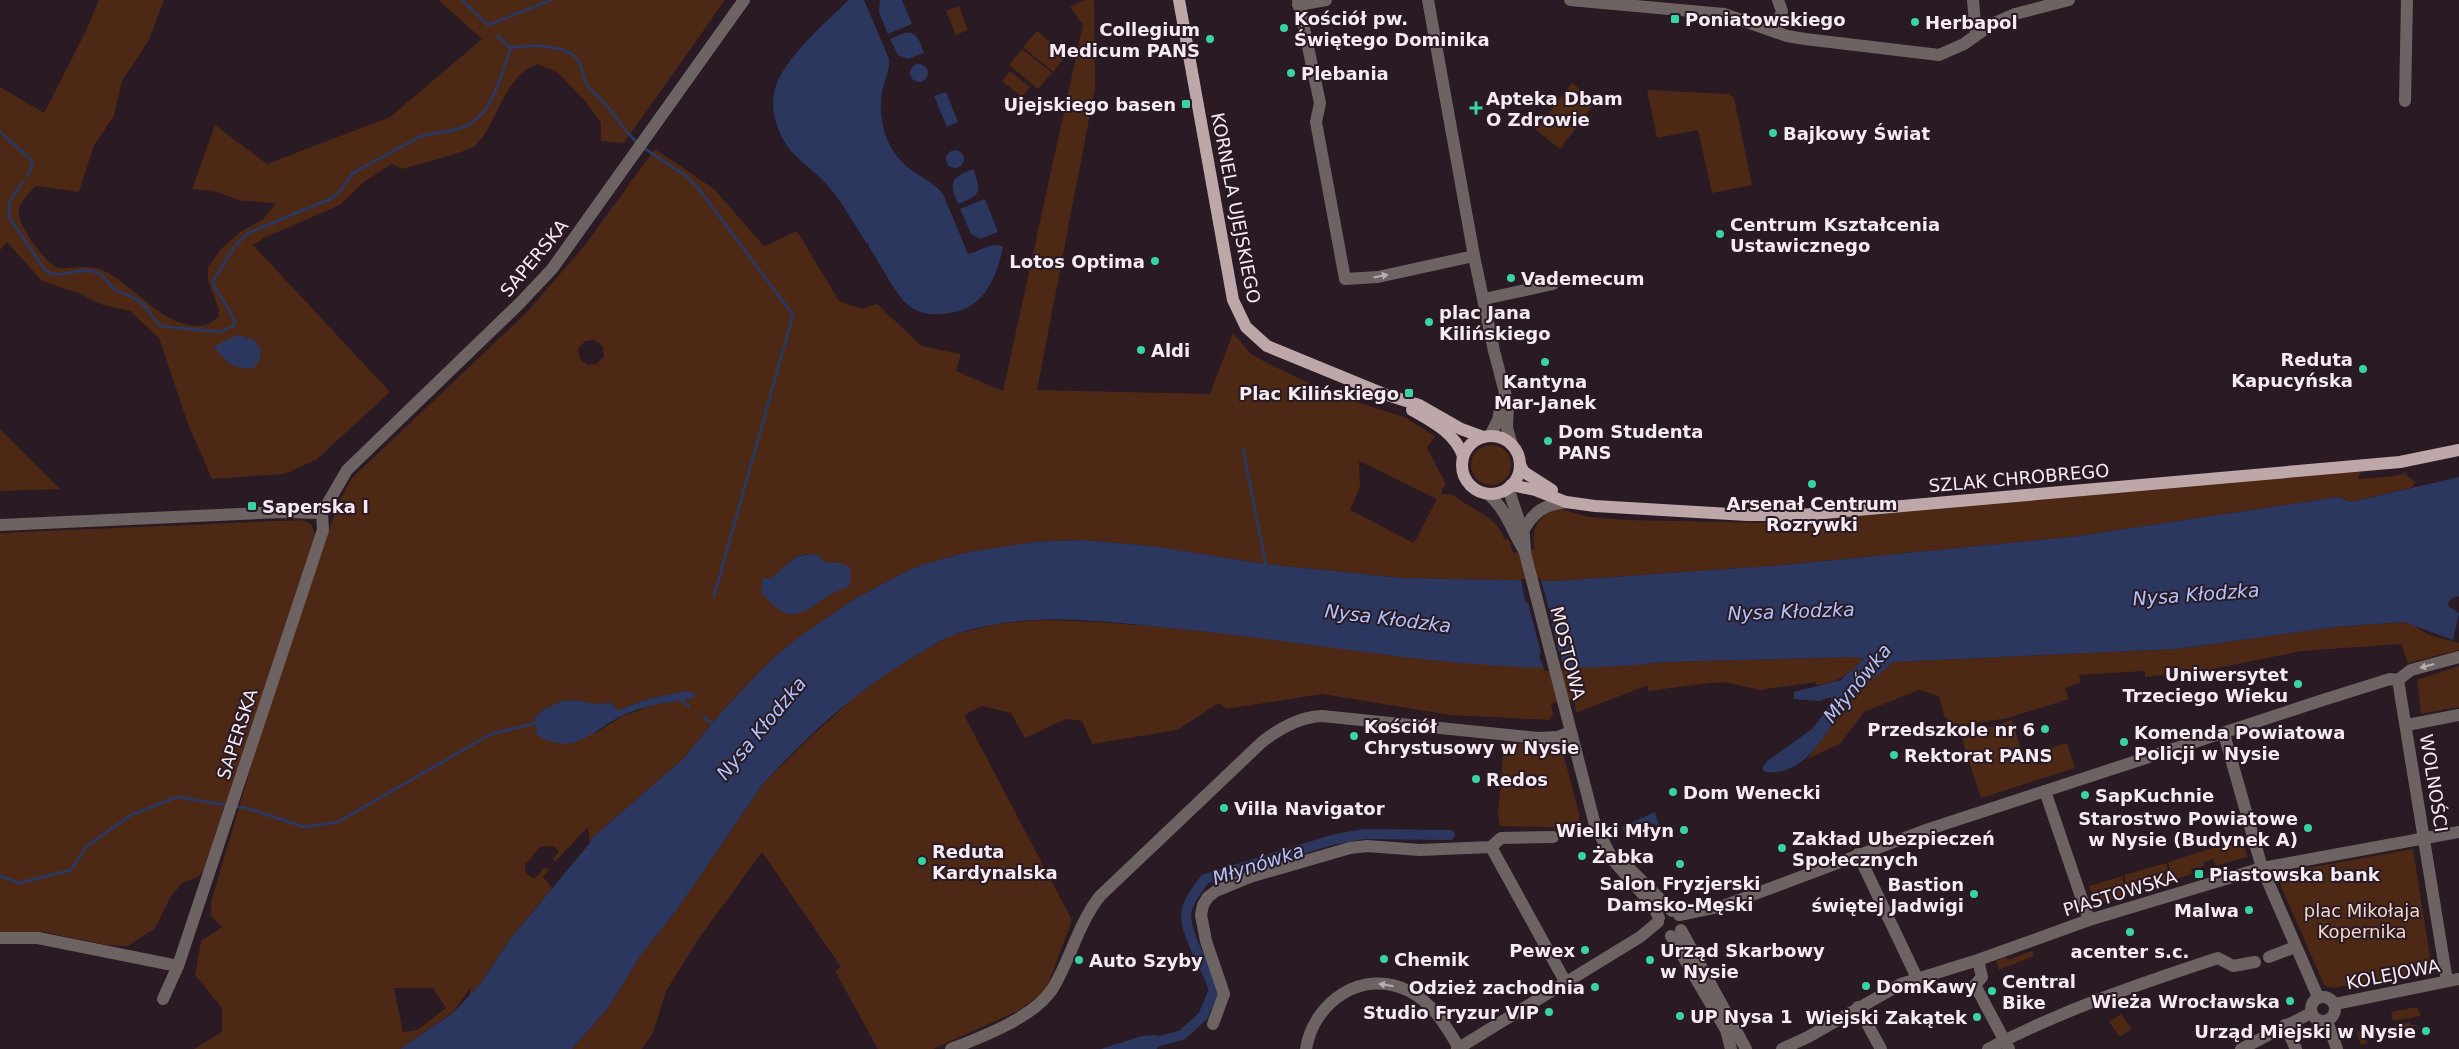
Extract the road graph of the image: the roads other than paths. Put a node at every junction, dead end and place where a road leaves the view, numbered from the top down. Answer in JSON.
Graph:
{"nodes":[{"id":1,"x":744,"y":0,"type":"edge"},
{"id":2,"x":1179,"y":0,"type":"edge"},
{"id":3,"x":1326,"y":0,"type":"edge"},
{"id":4,"x":1428,"y":0,"type":"edge"},
{"id":5,"x":1570,"y":0,"type":"edge"},
{"id":6,"x":1778,"y":0,"type":"edge"},
{"id":7,"x":1973,"y":0,"type":"edge"},
{"id":8,"x":2069,"y":0,"type":"edge"},
{"id":9,"x":2407,"y":0,"type":"edge"},
{"id":10,"x":1298,"y":2,"type":"edge"},
{"id":11,"x":1775,"y":32,"type":"junction"},
{"id":12,"x":1976,"y":35,"type":"junction"},
{"id":13,"x":2405,"y":101,"type":"dead end"},
{"id":14,"x":1474,"y":256,"type":"junction"},
{"id":15,"x":1553,"y":284,"type":"dead end"},
{"id":16,"x":1484,"y":299,"type":"junction"},
{"id":17,"x":1503,"y":390,"type":"junction"},
{"id":18,"x":1384,"y":394,"type":"junction"},
{"id":19,"x":1486,"y":437,"type":"junction"},
{"id":20,"x":1512,"y":445,"type":"junction"},
{"id":21,"x":2459,"y":450,"type":"edge"},
{"id":22,"x":1463,"y":456,"type":"junction"},
{"id":23,"x":1520,"y":465,"type":"junction"},
{"id":24,"x":1509,"y":487,"type":"junction"},
{"id":25,"x":1488,"y":494,"type":"junction"},
{"id":26,"x":1566,"y":502,"type":"junction"},
{"id":27,"x":1582,"y":504,"type":"junction"},
{"id":28,"x":322,"y":513,"type":"junction"},
{"id":29,"x":0,"y":525,"type":"edge"},
{"id":30,"x":1523,"y":543,"type":"junction"},
{"id":31,"x":2459,"y":657,"type":"edge"},
{"id":32,"x":2398,"y":680,"type":"junction"},
{"id":33,"x":2459,"y":715,"type":"edge"},
{"id":34,"x":2406,"y":725,"type":"junction"},
{"id":35,"x":1570,"y":732,"type":"junction"},
{"id":36,"x":2224,"y":734,"type":"junction"},
{"id":37,"x":2045,"y":791,"type":"junction"},
{"id":38,"x":2459,"y":832,"type":"edge"},
{"id":39,"x":1553,"y":837,"type":"dead end"},
{"id":40,"x":2425,"y":838,"type":"junction"},
{"id":41,"x":1491,"y":847,"type":"junction"},
{"id":42,"x":1858,"y":854,"type":"junction"},
{"id":43,"x":2262,"y":868,"type":"junction"},
{"id":44,"x":2090,"y":920,"type":"junction"},
{"id":45,"x":1670,"y":924,"type":"junction"},
{"id":46,"x":0,"y":938,"type":"edge"},
{"id":47,"x":2295,"y":946,"type":"junction"},
{"id":48,"x":2269,"y":957,"type":"dead end"},
{"id":49,"x":1978,"y":960,"type":"junction"},
{"id":50,"x":2254,"y":962,"type":"dead end"},
{"id":51,"x":178,"y":966,"type":"junction"},
{"id":52,"x":1917,"y":978,"type":"junction"},
{"id":53,"x":2453,"y":980,"type":"edge"},
{"id":54,"x":1566,"y":984,"type":"junction"},
{"id":55,"x":2318,"y":997,"type":"junction"},
{"id":56,"x":163,"y":1000,"type":"dead end"},
{"id":57,"x":2335,"y":1004,"type":"junction"},
{"id":58,"x":1858,"y":1007,"type":"junction"},
{"id":59,"x":2311,"y":1013,"type":"junction"},
{"id":60,"x":2327,"y":1020,"type":"junction"},
{"id":61,"x":1213,"y":1024,"type":"dead end"},
{"id":62,"x":2285,"y":1025,"type":"junction"},
{"id":63,"x":1808,"y":1037,"type":"junction"},
{"id":64,"x":1878,"y":1043,"type":"edge"},
{"id":65,"x":2007,"y":1045,"type":"edge"},
{"id":66,"x":1458,"y":1048,"type":"edge"},
{"id":67,"x":951,"y":1049,"type":"edge"},
{"id":68,"x":1306,"y":1049,"type":"edge"},
{"id":69,"x":1731,"y":1049,"type":"edge"},
{"id":70,"x":1746,"y":1049,"type":"edge"},
{"id":71,"x":1782,"y":1049,"type":"edge"},
{"id":72,"x":1793,"y":1049,"type":"edge"},
{"id":73,"x":1988,"y":1049,"type":"edge"},
{"id":74,"x":2241,"y":1049,"type":"edge"},
{"id":75,"x":2296,"y":1049,"type":"edge"},
{"id":76,"x":2337,"y":1049,"type":"edge"}],
"edges":[{"from":1,"to":28,"type":"street","name":"SAPERSKA"},
{"from":2,"to":18,"type":"main road","name":"KORNELA UJEJSKIEGO"},
{"from":3,"to":10,"type":"street"},
{"from":4,"to":14,"type":"street"},
{"from":5,"to":11,"type":"street"},
{"from":6,"to":11,"type":"street"},
{"from":7,"to":12,"type":"street"},
{"from":8,"to":12,"type":"street"},
{"from":9,"to":13,"type":"street"},
{"from":10,"to":14,"type":"street","one_way":true},
{"from":11,"to":12,"type":"street"},
{"from":14,"to":16,"type":"street"},
{"from":15,"to":16,"type":"street"},
{"from":16,"to":17,"type":"street"},
{"from":17,"to":19,"type":"street"},
{"from":17,"to":20,"type":"street"},
{"from":18,"to":19,"type":"main road","name":"KORNELA UJEJSKIEGO"},
{"from":18,"to":22,"type":"main road","name":"KORNELA UJEJSKIEGO"},
{"from":19,"to":20,"type":"main road"},
{"from":19,"to":22,"type":"main road"},
{"from":20,"to":23,"type":"main road"},
{"from":21,"to":27,"type":"main road","name":"SZLAK CHROBREGO"},
{"from":22,"to":25,"type":"main road"},
{"from":23,"to":24,"type":"main road"},
{"from":23,"to":27,"type":"main road","name":"SZLAK CHROBREGO"},
{"from":24,"to":25,"type":"main road"},
{"from":24,"to":26,"type":"main road","name":"SZLAK CHROBREGO"},
{"from":24,"to":30,"type":"street","name":"MOSTOWA"},
{"from":25,"to":30,"type":"street","name":"MOSTOWA"},
{"from":26,"to":27,"type":"main road","name":"SZLAK CHROBREGO"},
{"from":26,"to":30,"type":"street"},
{"from":28,"to":29,"type":"street"},
{"from":28,"to":51,"type":"street","name":"SAPERSKA"},
{"from":30,"to":35,"type":"street","name":"MOSTOWA"},
{"from":31,"to":32,"type":"street","one_way":true},
{"from":32,"to":34,"type":"street","name":"WOLNOŚCI"},
{"from":32,"to":36,"type":"street"},
{"from":33,"to":34,"type":"street"},
{"from":34,"to":40,"type":"street","name":"WOLNOŚCI"},
{"from":35,"to":45,"type":"street","name":"MOSTOWA"},
{"from":35,"to":67,"type":"street"},
{"from":36,"to":37,"type":"street"},
{"from":36,"to":43,"type":"street"},
{"from":37,"to":42,"type":"street"},
{"from":37,"to":44,"type":"street"},
{"from":38,"to":40,"type":"street","name":"PIASTOWSKA"},
{"from":39,"to":41,"type":"street"},
{"from":40,"to":43,"type":"street","name":"PIASTOWSKA"},
{"from":40,"to":53,"type":"street","name":"WOLNOŚCI"},
{"from":41,"to":54,"type":"street"},
{"from":41,"to":61,"type":"street"},
{"from":42,"to":45,"type":"street"},
{"from":42,"to":52,"type":"street"},
{"from":43,"to":44,"type":"street","name":"PIASTOWSKA"},
{"from":43,"to":47,"type":"street"},
{"from":44,"to":49,"type":"street","name":"PIASTOWSKA"},
{"from":45,"to":54,"type":"street"},
{"from":45,"to":69,"type":"street"},
{"from":45,"to":70,"type":"street"},
{"from":46,"to":51,"type":"street"},
{"from":47,"to":48,"type":"street"},
{"from":47,"to":55,"type":"street"},
{"from":49,"to":52,"type":"street","name":"PIASTOWSKA"},
{"from":49,"to":65,"type":"street"},
{"from":50,"to":65,"type":"street"},
{"from":51,"to":56,"type":"street","name":"SAPERSKA"},
{"from":52,"to":58,"type":"street","name":"PIASTOWSKA"},
{"from":53,"to":57,"type":"street","name":"KOLEJOWA"},
{"from":54,"to":66,"type":"street"},
{"from":55,"to":57,"type":"street"},
{"from":55,"to":59,"type":"street"},
{"from":57,"to":60,"type":"street"},
{"from":58,"to":63,"type":"street","name":"PIASTOWSKA"},
{"from":58,"to":64,"type":"street"},
{"from":59,"to":60,"type":"street"},
{"from":59,"to":62,"type":"street"},
{"from":60,"to":76,"type":"street"},
{"from":62,"to":74,"type":"street"},
{"from":62,"to":75,"type":"street"},
{"from":63,"to":71,"type":"street","name":"PIASTOWSKA"},
{"from":63,"to":72,"type":"street","name":"PIASTOWSKA"},
{"from":65,"to":73,"type":"street"},
{"from":66,"to":68,"type":"street","one_way":true}]}
